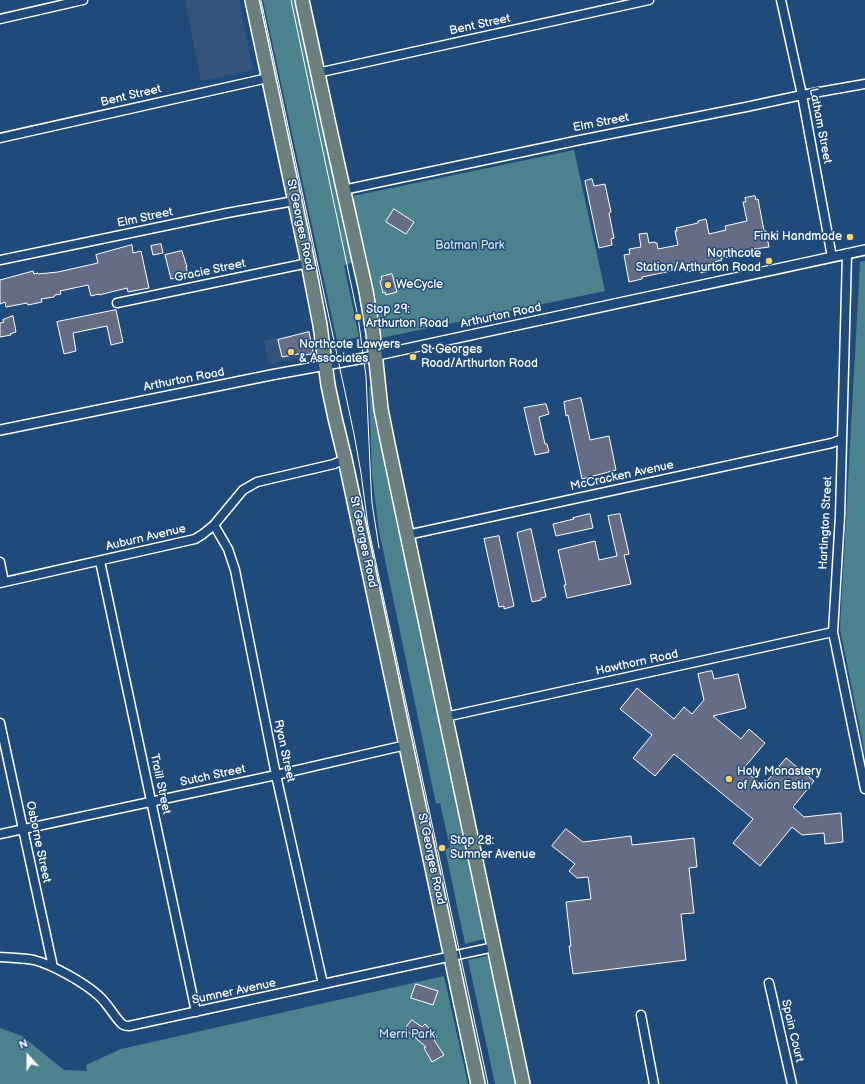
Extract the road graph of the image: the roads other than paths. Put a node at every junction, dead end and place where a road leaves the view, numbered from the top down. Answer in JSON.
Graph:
{"nodes":[{"id":1,"x":83,"y":0,"type":"edge"},
{"id":2,"x":252,"y":0,"type":"edge"},
{"id":3,"x":302,"y":0,"type":"edge"},
{"id":4,"x":649,"y":0,"type":"edge"},
{"id":5,"x":781,"y":0,"type":"edge"},
{"id":6,"x":0,"y":19,"type":"edge"},
{"id":7,"x":317,"y":73,"type":"junction"},
{"id":8,"x":268,"y":78,"type":"junction"},
{"id":9,"x":865,"y":84,"type":"edge"},
{"id":10,"x":802,"y":95,"type":"junction"},
{"id":11,"x":0,"y":138,"type":"edge"},
{"id":12,"x":343,"y":190,"type":"junction"},
{"id":13,"x":294,"y":201,"type":"junction"},
{"id":14,"x":865,"y":250,"type":"edge"},
{"id":15,"x":847,"y":254,"type":"junction"},
{"id":16,"x":832,"y":257,"type":"junction"},
{"id":17,"x":0,"y":260,"type":"edge"},
{"id":18,"x":308,"y":263,"type":"junction"},
{"id":19,"x":117,"y":303,"type":"dead end"},
{"id":20,"x":376,"y":355,"type":"junction"},
{"id":21,"x":326,"y":364,"type":"junction"},
{"id":22,"x":0,"y":430,"type":"edge"},
{"id":23,"x":842,"y":439,"type":"junction"},
{"id":24,"x":345,"y":459,"type":"junction"},
{"id":25,"x":214,"y":525,"type":"junction"},
{"id":26,"x":407,"y":535,"type":"junction"},
{"id":27,"x":100,"y":561,"type":"junction"},
{"id":28,"x":0,"y":562,"type":"edge"},
{"id":29,"x":2,"y":583,"type":"edge"},
{"id":30,"x":833,"y":632,"type":"junction"},
{"id":31,"x":445,"y":717,"type":"junction"},
{"id":32,"x":0,"y":723,"type":"edge"},
{"id":33,"x":406,"y":745,"type":"junction"},
{"id":34,"x":276,"y":775,"type":"junction"},
{"id":35,"x":865,"y":789,"type":"edge"},
{"id":36,"x":151,"y":802,"type":"junction"},
{"id":37,"x":23,"y":829,"type":"junction"},
{"id":38,"x":0,"y":834,"type":"edge"},
{"id":39,"x":494,"y":946,"type":"junction"},
{"id":40,"x":451,"y":956,"type":"junction"},
{"id":41,"x":0,"y":957,"type":"edge"},
{"id":42,"x":53,"y":967,"type":"junction"},
{"id":43,"x":769,"y":983,"type":"dead end"},
{"id":44,"x":323,"y":984,"type":"junction"},
{"id":45,"x":196,"y":1012,"type":"junction"},
{"id":46,"x":640,"y":1016,"type":"dead end"},
{"id":47,"x":478,"y":1084,"type":"edge"},
{"id":48,"x":523,"y":1084,"type":"edge"},
{"id":49,"x":654,"y":1084,"type":"edge"},
{"id":50,"x":792,"y":1084,"type":"edge"}],
"edges":[{"from":1,"to":6,"type":"street"},
{"from":2,"to":8,"type":"highway","name":"St Georges Road"},
{"from":3,"to":7,"type":"highway"},
{"from":4,"to":7,"type":"street","name":"Bent Street"},
{"from":5,"to":10,"type":"street","name":"Latham Street"},
{"from":7,"to":12,"type":"highway"},
{"from":8,"to":11,"type":"street","name":"Bent Street"},
{"from":8,"to":13,"type":"highway","name":"St Georges Road"},
{"from":9,"to":10,"type":"street","name":"Elm Street"},
{"from":10,"to":12,"type":"street","name":"Elm Street"},
{"from":10,"to":16,"type":"street","name":"Latham Street"},
{"from":12,"to":20,"type":"highway"},
{"from":13,"to":17,"type":"street","name":"Elm Street"},
{"from":13,"to":18,"type":"highway","name":"St Georges Road"},
{"from":14,"to":15,"type":"street","name":"Arthurton Road"},
{"from":15,"to":16,"type":"street","name":"Arthurton Road"},
{"from":15,"to":23,"type":"street","name":"Hartington Street"},
{"from":16,"to":20,"type":"street","name":"Arthurton Road"},
{"from":18,"to":19,"type":"street","name":"Gracie Street"},
{"from":18,"to":21,"type":"highway","name":"St Georges Road"},
{"from":20,"to":21,"type":"street","name":"Arthurton Road"},
{"from":20,"to":26,"type":"highway"},
{"from":21,"to":22,"type":"street","name":"Arthurton Road"},
{"from":21,"to":24,"type":"highway","name":"St Georges Road"},
{"from":23,"to":26,"type":"street","name":"McCracken Avenue"},
{"from":23,"to":30,"type":"street","name":"Hartington Street"},
{"from":24,"to":25,"type":"street","name":"Auburn Avenue"},
{"from":24,"to":33,"type":"highway","name":"St Georges Road"},
{"from":25,"to":27,"type":"street","name":"Auburn Avenue"},
{"from":25,"to":34,"type":"street","name":"Ryan Street"},
{"from":26,"to":31,"type":"highway"},
{"from":27,"to":29,"type":"street","name":"Auburn Avenue"},
{"from":27,"to":36,"type":"street","name":"Traill Street"},
{"from":28,"to":29,"type":"street"},
{"from":30,"to":31,"type":"street","name":"Hawthorn Road"},
{"from":30,"to":35,"type":"street","name":"Hartington Street"},
{"from":31,"to":39,"type":"highway"},
{"from":32,"to":37,"type":"street","name":"Osborne Street"},
{"from":33,"to":34,"type":"street","name":"Sutch Street"},
{"from":33,"to":40,"type":"highway","name":"St Georges Road"},
{"from":34,"to":36,"type":"street","name":"Sutch Street"},
{"from":34,"to":44,"type":"street","name":"Ryan Street"},
{"from":36,"to":37,"type":"street","name":"Sutch Street"},
{"from":36,"to":45,"type":"street","name":"Traill Street"},
{"from":37,"to":38,"type":"street","name":"Sutch Street"},
{"from":37,"to":42,"type":"street","name":"Osborne Street"},
{"from":39,"to":40,"type":"street","name":"Sumner Avenue"},
{"from":39,"to":48,"type":"highway"},
{"from":40,"to":44,"type":"street","name":"Sumner Avenue"},
{"from":40,"to":47,"type":"highway","name":"St Georges Road"},
{"from":41,"to":42,"type":"street","name":"Sumner Avenue"},
{"from":42,"to":45,"type":"street","name":"Sumner Avenue"},
{"from":43,"to":50,"type":"street","name":"Spain Court"},
{"from":44,"to":45,"type":"street","name":"Sumner Avenue"},
{"from":46,"to":49,"type":"street"}]}
